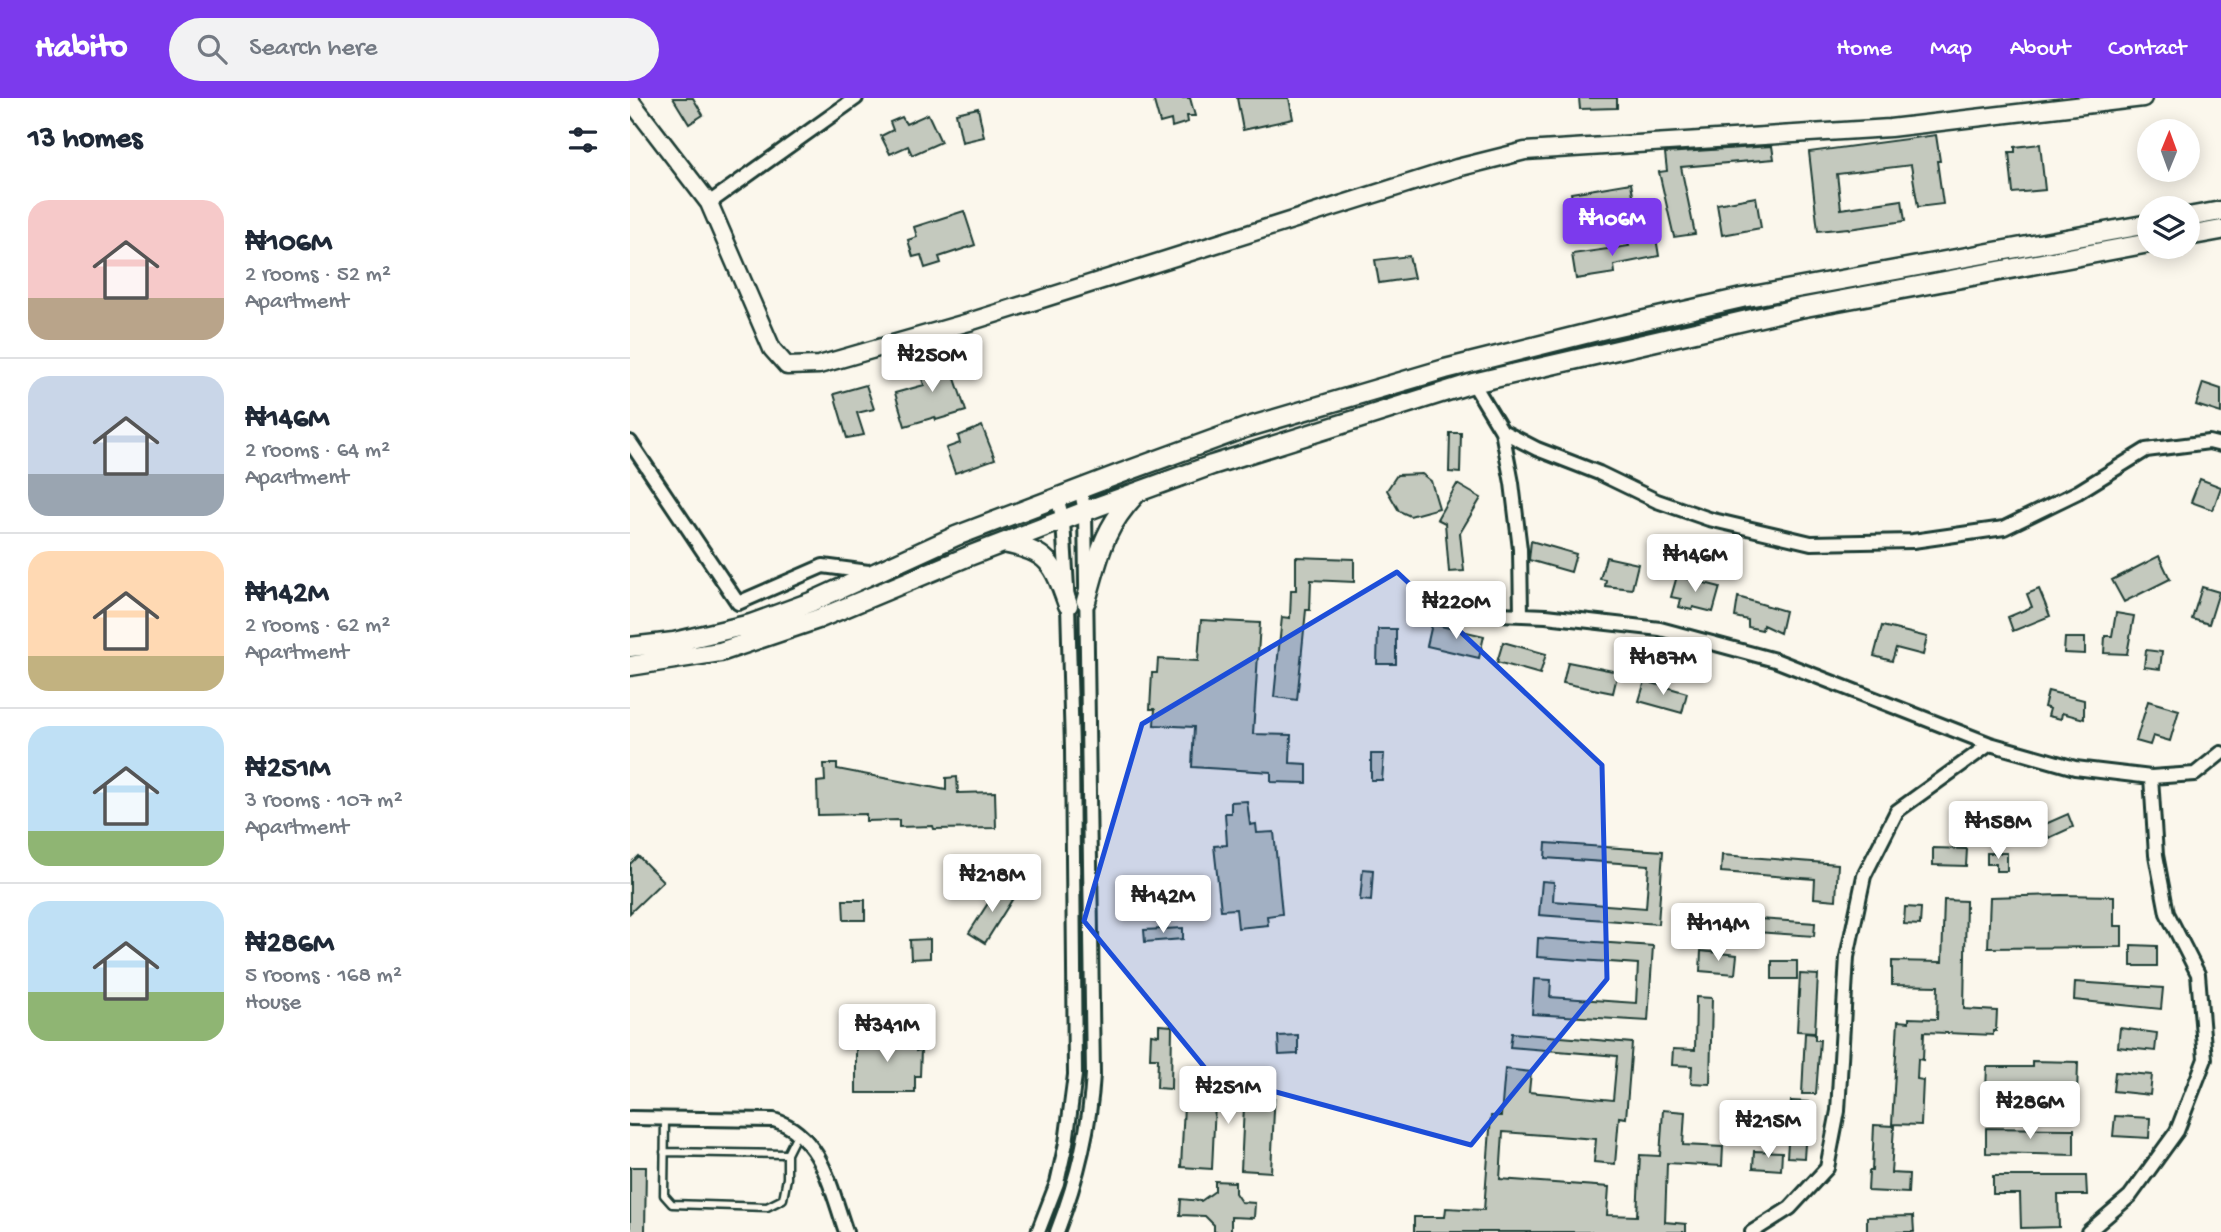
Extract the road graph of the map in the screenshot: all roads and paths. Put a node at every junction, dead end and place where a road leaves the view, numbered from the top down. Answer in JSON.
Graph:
{"nodes":[{"id":1,"x":856,"y":98,"type":"edge"},
{"id":2,"x":2143,"y":98,"type":"edge"},
{"id":3,"x":630,"y":100,"type":"edge"},
{"id":4,"x":709,"y":203,"type":"junction"},
{"id":5,"x":2221,"y":211,"type":"edge"},
{"id":6,"x":2200,"y":215,"type":"edge"},
{"id":7,"x":2137,"y":226,"type":"edge"},
{"id":8,"x":2221,"y":230,"type":"edge"},
{"id":9,"x":2200,"y":234,"type":"edge"},
{"id":10,"x":2137,"y":245,"type":"edge"},
{"id":11,"x":1473,"y":383,"type":"junction"},
{"id":12,"x":1502,"y":431,"type":"junction"},
{"id":13,"x":630,"y":442,"type":"edge"},
{"id":14,"x":2221,"y":445,"type":"edge"},
{"id":15,"x":1080,"y":488,"type":"junction"},
{"id":16,"x":1137,"y":492,"type":"junction"},
{"id":17,"x":1057,"y":497,"type":"junction"},
{"id":18,"x":1085,"y":511,"type":"junction"},
{"id":19,"x":1063,"y":520,"type":"junction"},
{"id":20,"x":1003,"y":543,"type":"junction"},
{"id":21,"x":877,"y":573,"type":"junction"},
{"id":22,"x":1077,"y":603,"type":"junction"},
{"id":23,"x":1453,"y":612,"type":"dead end"},
{"id":24,"x":1521,"y":615,"type":"junction"},
{"id":25,"x":630,"y":648,"type":"edge"},
{"id":26,"x":639,"y":664,"type":"edge"},
{"id":27,"x":630,"y":676,"type":"edge"},
{"id":28,"x":1990,"y":744,"type":"junction"},
{"id":29,"x":2221,"y":753,"type":"edge"},
{"id":30,"x":2151,"y":778,"type":"junction"},
{"id":31,"x":632,"y":1117,"type":"edge"},
{"id":32,"x":666,"y":1119,"type":"junction"},
{"id":33,"x":798,"y":1132,"type":"junction"},
{"id":34,"x":664,"y":1152,"type":"junction"},
{"id":35,"x":787,"y":1154,"type":"junction"},
{"id":36,"x":846,"y":1232,"type":"edge"},
{"id":37,"x":1038,"y":1232,"type":"edge"},
{"id":38,"x":1057,"y":1232,"type":"edge"},
{"id":39,"x":1752,"y":1232,"type":"edge"},
{"id":40,"x":2088,"y":1232,"type":"edge"}],
"edges":[{"from":1,"to":4,"type":"street"},
{"from":2,"to":4,"type":"street"},
{"from":3,"to":4,"type":"street"},
{"from":5,"to":6,"type":"main road"},
{"from":7,"to":15,"type":"main road"},
{"from":8,"to":9,"type":"main road"},
{"from":10,"to":11,"type":"main road"},
{"from":11,"to":12,"type":"street"},
{"from":11,"to":16,"type":"main road"},
{"from":12,"to":14,"type":"street"},
{"from":12,"to":24,"type":"street"},
{"from":13,"to":21,"type":"street"},
{"from":15,"to":17,"type":"main road"},
{"from":15,"to":18,"type":"street"},
{"from":16,"to":18,"type":"main road"},
{"from":16,"to":22,"type":"main road"},
{"from":17,"to":19,"type":"street"},
{"from":17,"to":21,"type":"main road"},
{"from":18,"to":19,"type":"main road"},
{"from":18,"to":22,"type":"street"},
{"from":19,"to":20,"type":"main road"},
{"from":19,"to":22,"type":"street"},
{"from":20,"to":22,"type":"main road"},
{"from":20,"to":26,"type":"main road"},
{"from":21,"to":25,"type":"main road"},
{"from":22,"to":37,"type":"street"},
{"from":22,"to":38,"type":"street"},
{"from":23,"to":24,"type":"street"},
{"from":24,"to":28,"type":"street"},
{"from":26,"to":27,"type":"lane"},
{"from":28,"to":30,"type":"street"},
{"from":28,"to":39,"type":"street"},
{"from":29,"to":30,"type":"street"},
{"from":30,"to":40,"type":"street"},
{"from":31,"to":32,"type":"street"},
{"from":32,"to":33,"type":"street"},
{"from":32,"to":34,"type":"lane"},
{"from":33,"to":35,"type":"lane"},
{"from":33,"to":36,"type":"street"},
{"from":34,"to":35,"type":"lane"},
{"from":34,"to":35,"type":"lane"}]}
